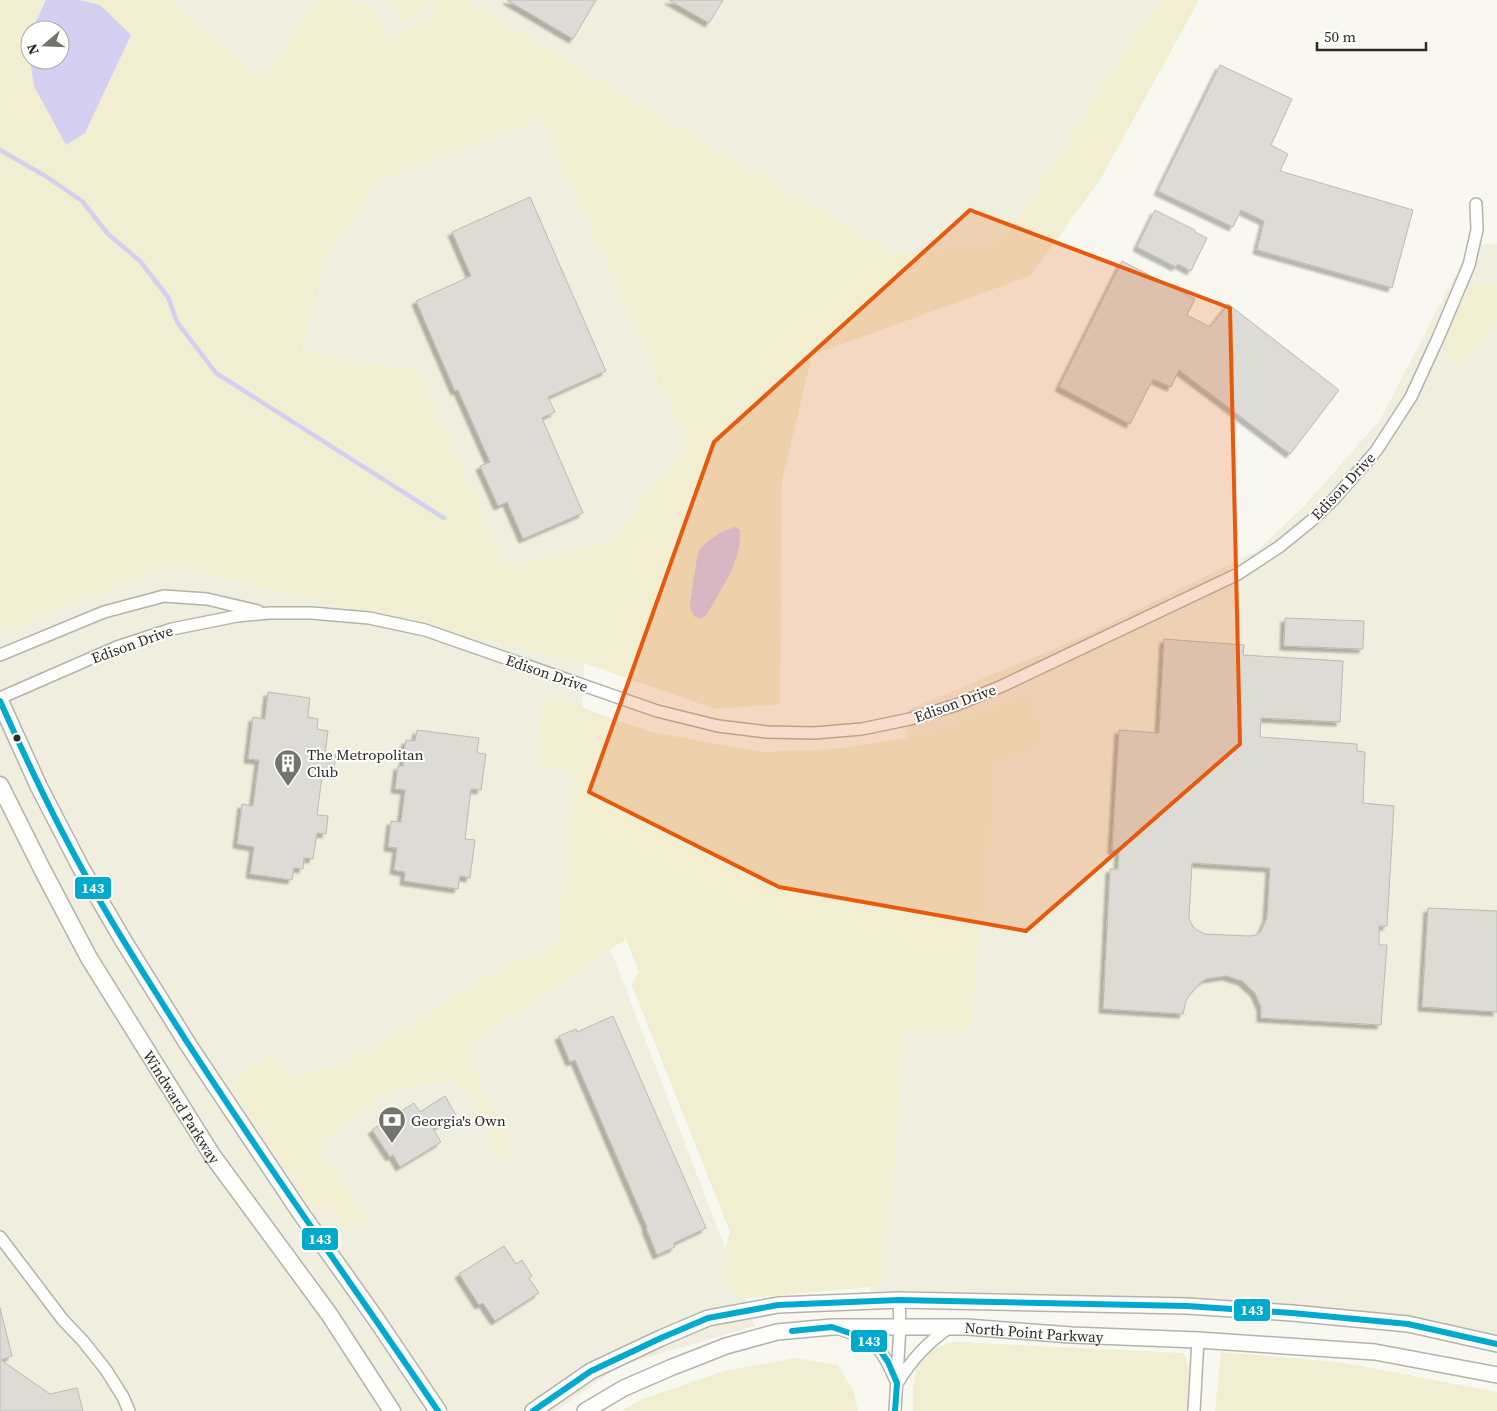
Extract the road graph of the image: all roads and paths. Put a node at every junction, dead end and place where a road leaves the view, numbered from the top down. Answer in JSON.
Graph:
{"nodes":[{"id":1,"x":1476,"y":204,"type":"dead end"},
{"id":2,"x":270,"y":613,"type":"junction"},
{"id":3,"x":0,"y":655,"type":"edge"},
{"id":4,"x":0,"y":699,"type":"edge"},
{"id":5,"x":0,"y":785,"type":"edge"},
{"id":6,"x":0,"y":1237,"type":"edge"},
{"id":7,"x":899,"y":1300,"type":"junction"},
{"id":8,"x":900,"y":1326,"type":"junction"},
{"id":9,"x":832,"y":1327,"type":"junction"},
{"id":10,"x":951,"y":1327,"type":"junction"},
{"id":11,"x":1198,"y":1340,"type":"junction"},
{"id":12,"x":1497,"y":1344,"type":"edge"},
{"id":13,"x":1497,"y":1375,"type":"edge"},
{"id":14,"x":897,"y":1383,"type":"junction"},
{"id":15,"x":129,"y":1411,"type":"edge"},
{"id":16,"x":392,"y":1411,"type":"edge"},
{"id":17,"x":438,"y":1411,"type":"edge"},
{"id":18,"x":533,"y":1411,"type":"edge"},
{"id":19,"x":585,"y":1411,"type":"edge"},
{"id":20,"x":895,"y":1411,"type":"edge"},
{"id":21,"x":1194,"y":1411,"type":"edge"}],
"edges":[{"from":1,"to":2,"type":"street","name":"Edison Drive"},
{"from":2,"to":3,"type":"street","name":"Edison Drive"},
{"from":2,"to":4,"type":"street","name":"Edison Drive"},
{"from":4,"to":17,"type":"main road"},
{"from":5,"to":16,"type":"main road","name":"Windward Parkway"},
{"from":6,"to":15,"type":"street"},
{"from":7,"to":8,"type":"street"},
{"from":7,"to":12,"type":"street","name":"North Point Parkway"},
{"from":7,"to":18,"type":"street","name":"North Point Parkway"},
{"from":8,"to":9,"type":"street","name":"North Point Parkway"},
{"from":8,"to":10,"type":"street","name":"North Point Parkway"},
{"from":8,"to":14,"type":"street"},
{"from":9,"to":14,"type":"street"},
{"from":9,"to":19,"type":"street","name":"North Point Parkway"},
{"from":10,"to":11,"type":"street","name":"North Point Parkway"},
{"from":10,"to":14,"type":"street"},
{"from":11,"to":13,"type":"street","name":"North Point Parkway"},
{"from":11,"to":21,"type":"street"},
{"from":14,"to":20,"type":"street"}]}
